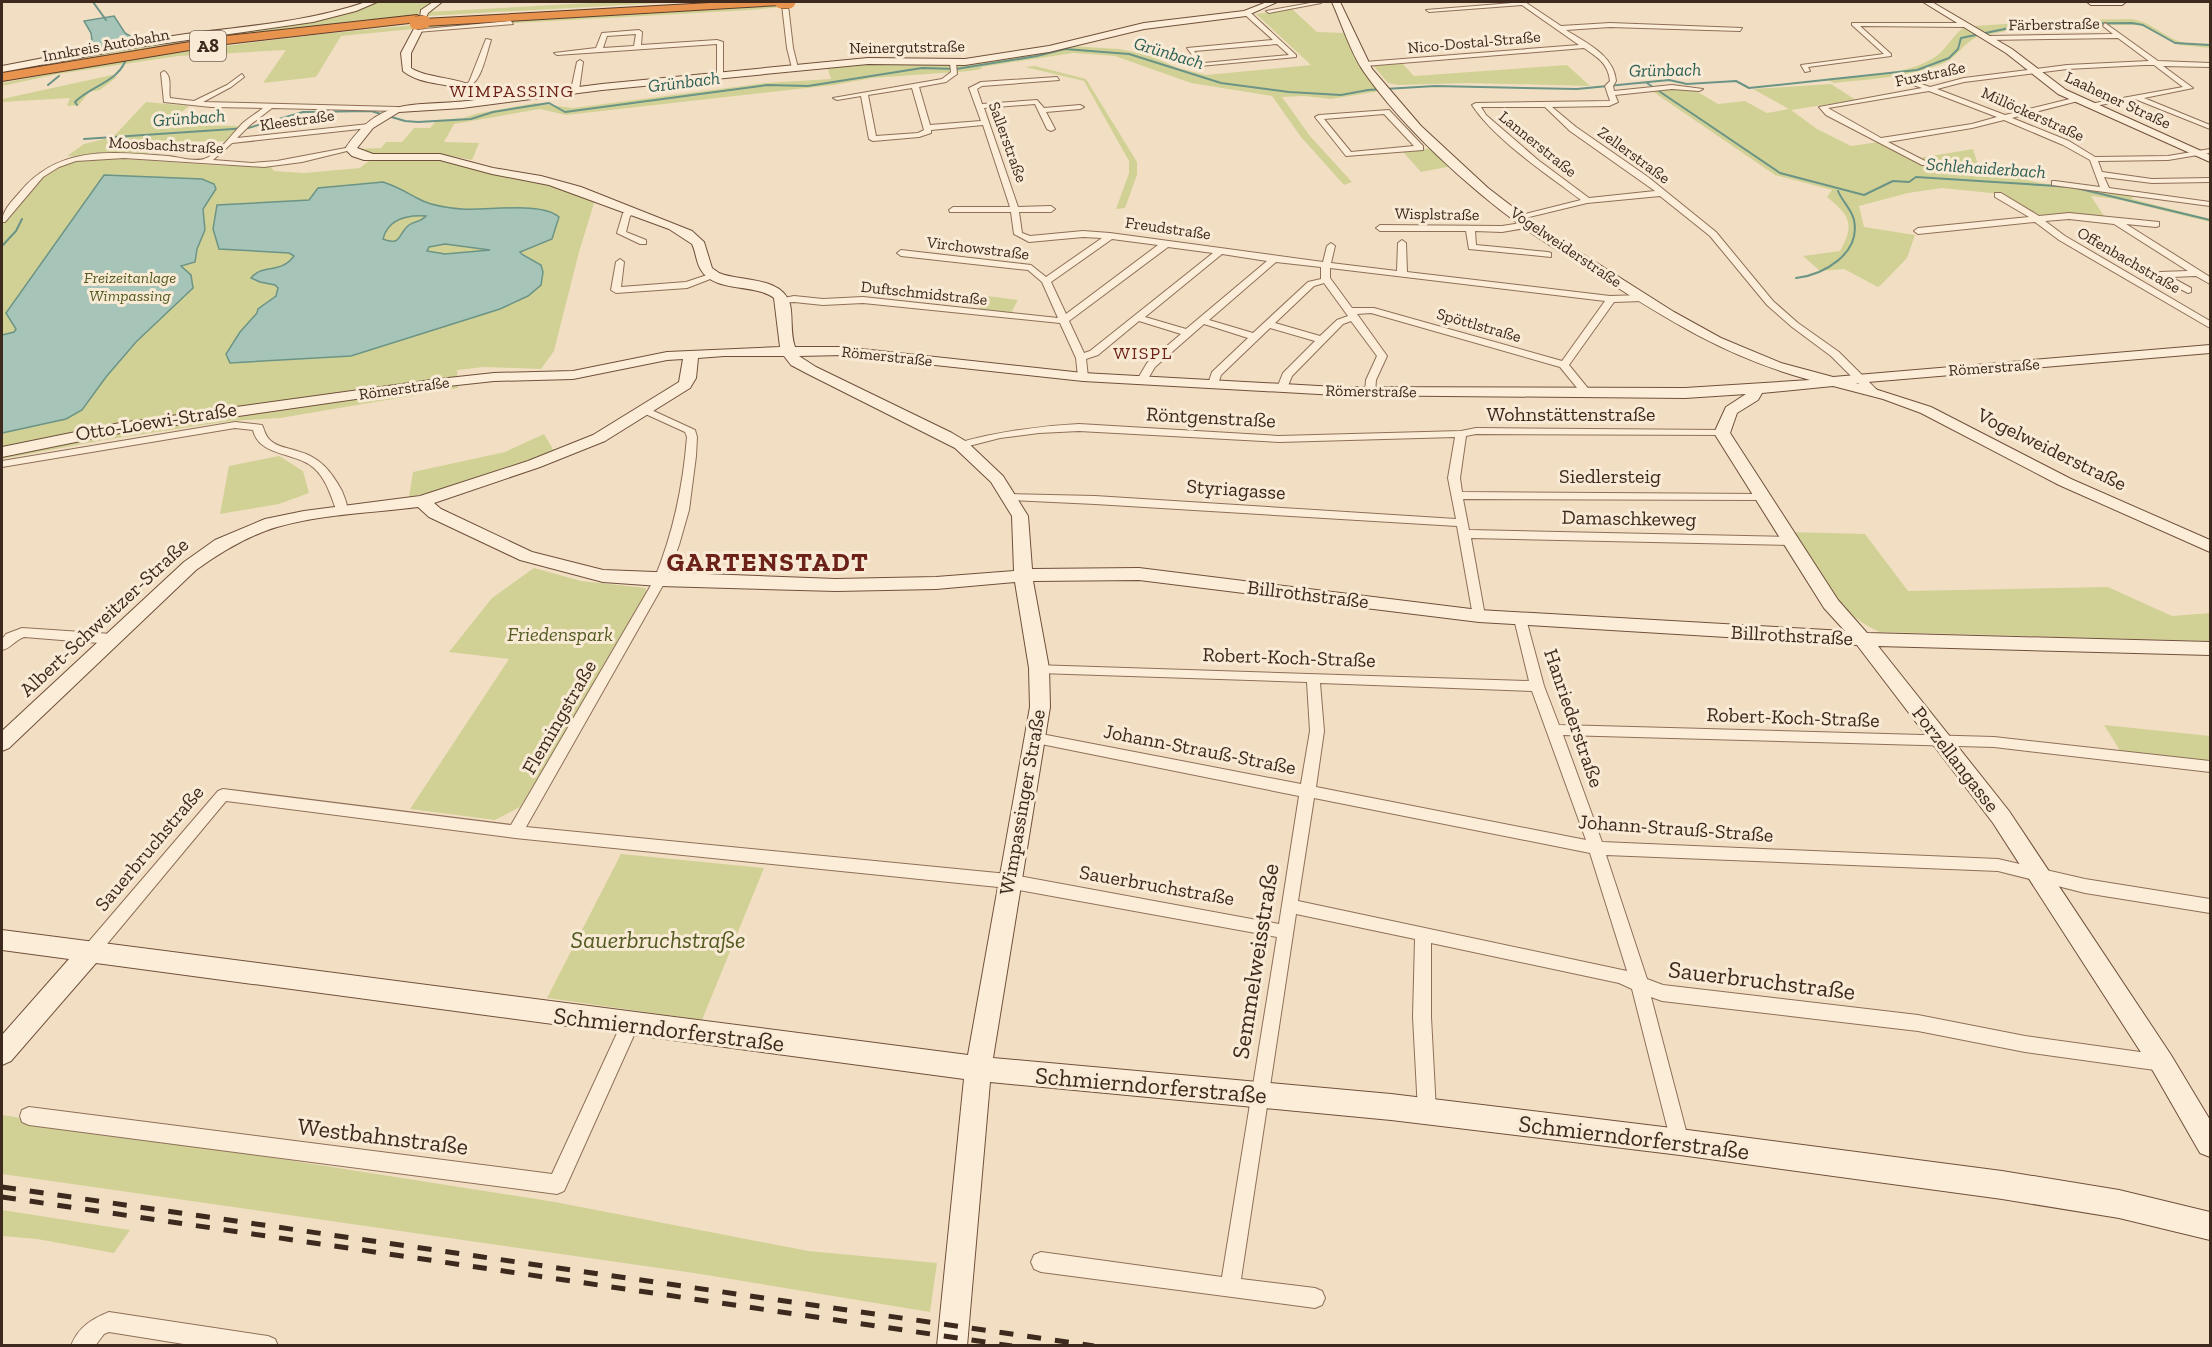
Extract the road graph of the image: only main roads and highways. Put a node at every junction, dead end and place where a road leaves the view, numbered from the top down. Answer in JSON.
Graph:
{"nodes":[{"id":1,"x":731,"y":2,"type":"edge"},
{"id":2,"x":786,"y":2,"type":"edge"},
{"id":3,"x":420,"y":22,"type":"junction"},
{"id":4,"x":2,"y":79,"type":"edge"}],
"edges":[{"from":1,"to":3,"type":"highway","name":"Innkreis Autobahn","number":"A8"},
{"from":2,"to":3,"type":"highway","name":"Innkreis Autobahn","number":"A8"},
{"from":3,"to":4,"type":"highway","name":"Innkreis Autobahn","number":"A8"}]}
